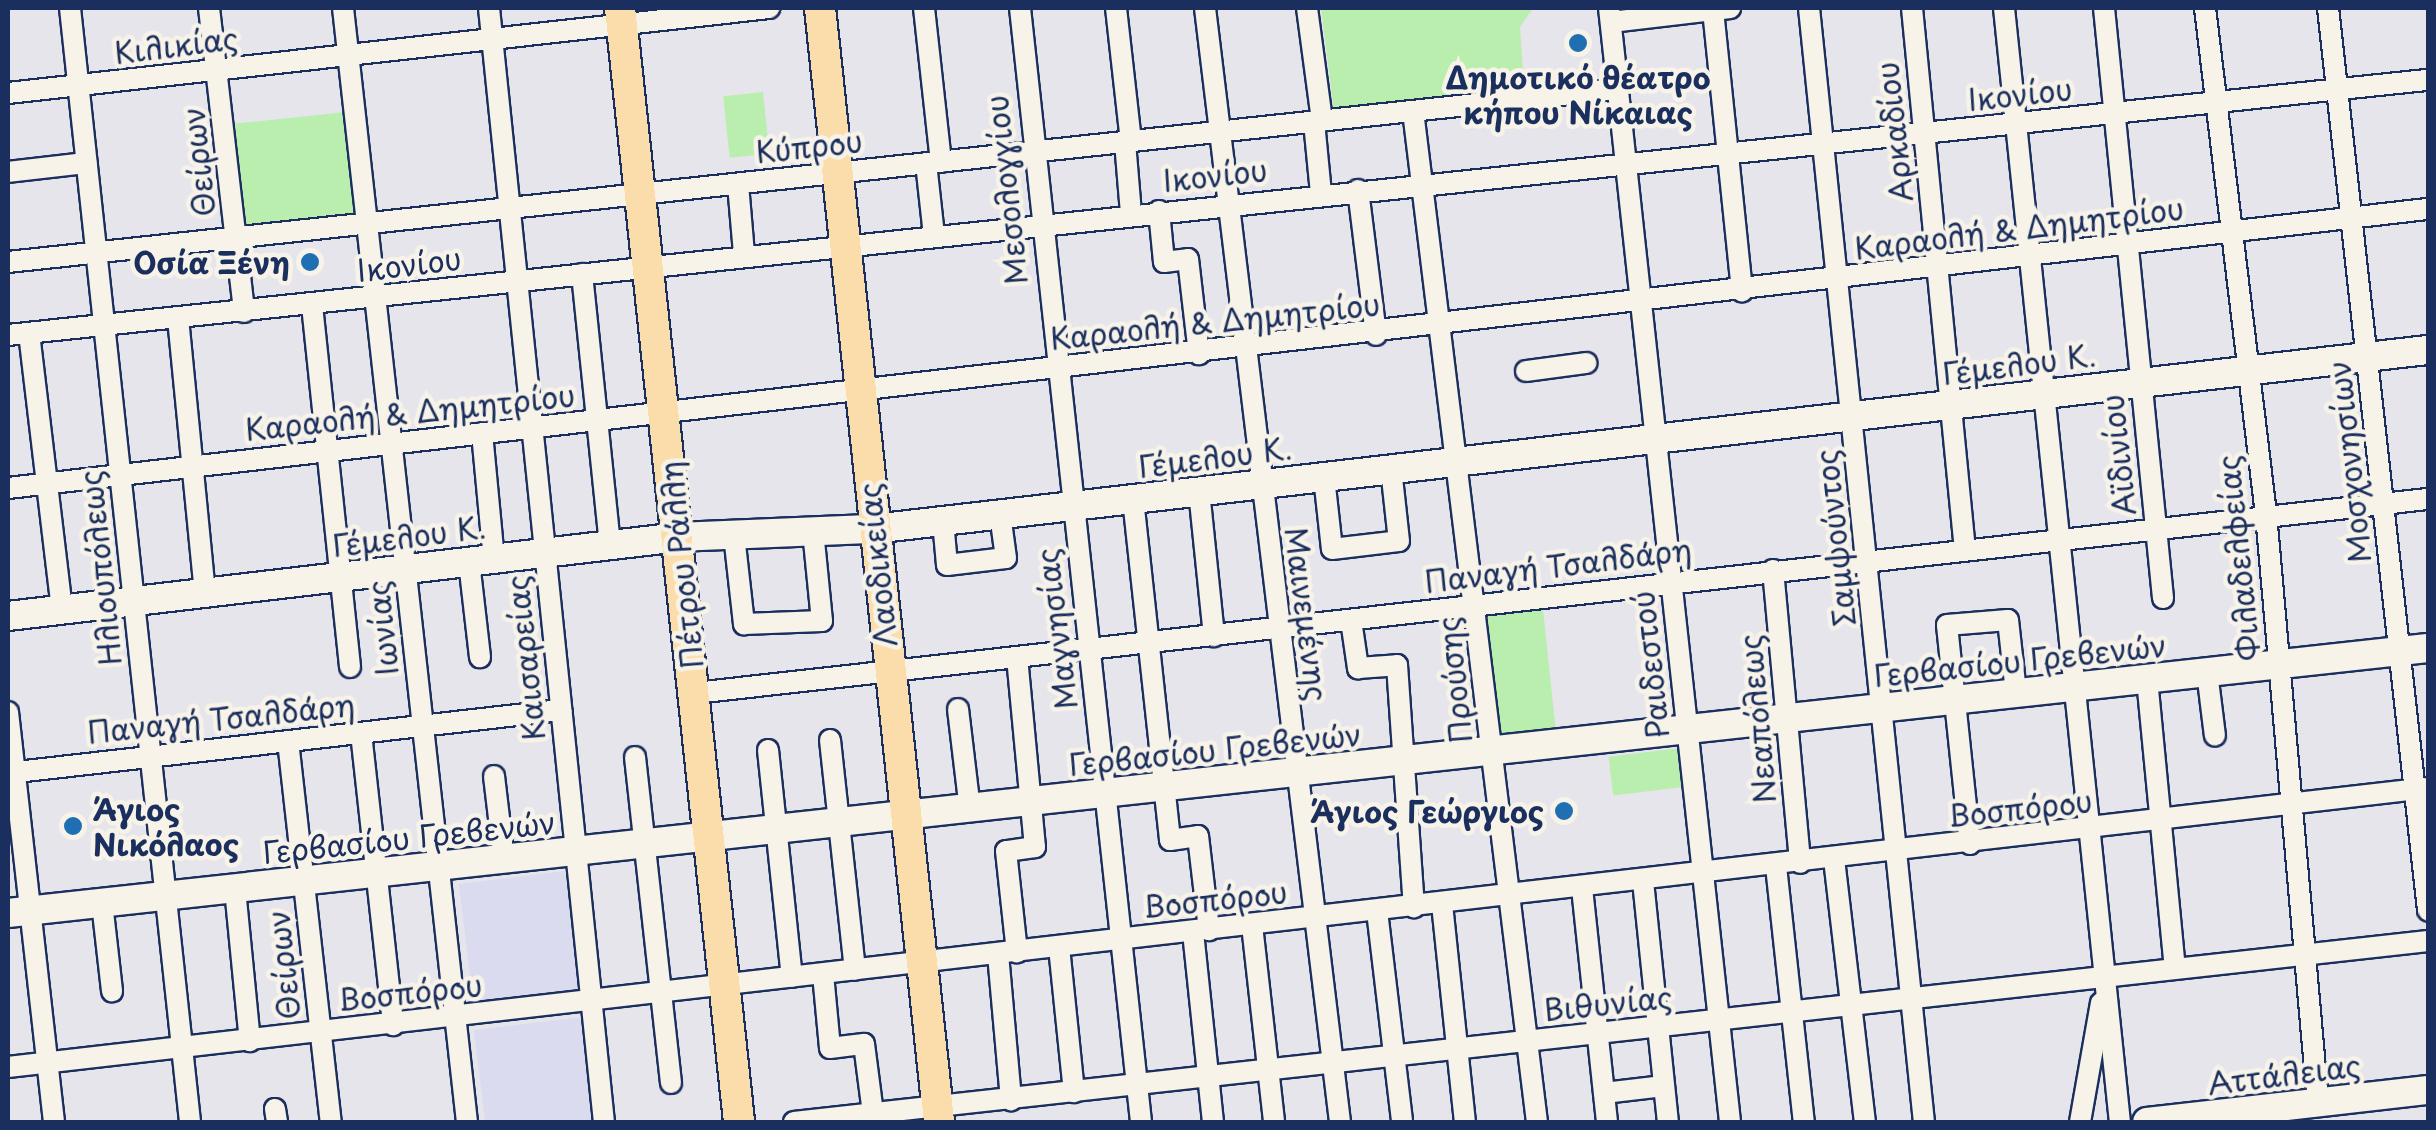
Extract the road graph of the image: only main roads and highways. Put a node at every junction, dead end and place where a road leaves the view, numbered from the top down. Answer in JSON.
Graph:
{"nodes":[{"id":1,"x":820,"y":8,"type":"edge"},
{"id":2,"x":621,"y":16,"type":"edge"},
{"id":3,"x":2428,"y":350,"type":"edge"},
{"id":4,"x":873,"y":529,"type":"junction"},
{"id":5,"x":679,"y":538,"type":"junction"},
{"id":6,"x":8,"y":616,"type":"edge"},
{"id":7,"x":2415,"y":649,"type":"edge"},
{"id":8,"x":905,"y":816,"type":"junction"},
{"id":9,"x":711,"y":838,"type":"junction"},
{"id":10,"x":18,"y":912,"type":"edge"},
{"id":11,"x":2428,"y":1090,"type":"edge"},
{"id":12,"x":2314,"y":1111,"type":"edge"},
{"id":13,"x":938,"y":1115,"type":"edge"},
{"id":14,"x":739,"y":1122,"type":"edge"},
{"id":15,"x":2147,"y":1122,"type":"edge"}],
"edges":[{"from":1,"to":4,"type":"main road","name":"Λαοδικείας"},
{"from":2,"to":5,"type":"main road","name":"Πέτρου Ράλλη"},
{"from":3,"to":4,"type":"main road","name":"Γέμελου Κ."},
{"from":4,"to":5,"type":"main road","name":"Γέμελου Κ."},
{"from":4,"to":8,"type":"main road","name":"Λαοδικείας"},
{"from":5,"to":6,"type":"main road","name":"Γέμελου Κ."},
{"from":5,"to":9,"type":"main road","name":"Πέτρου Ράλλη"},
{"from":7,"to":8,"type":"main road","name":"Γερβασίου Γρεβενών"},
{"from":8,"to":9,"type":"main road","name":"Γερβασίου Γρεβενών"},
{"from":8,"to":13,"type":"main road","name":"Λαοδικείας"},
{"from":9,"to":10,"type":"main road","name":"Γερβασίου Γρεβενών"},
{"from":9,"to":14,"type":"main road","name":"Πέτρου Ράλλη"},
{"from":11,"to":12,"type":"main road","name":"Αττάλειας"},
{"from":12,"to":15,"type":"main road","name":"Αττάλειας"}]}
